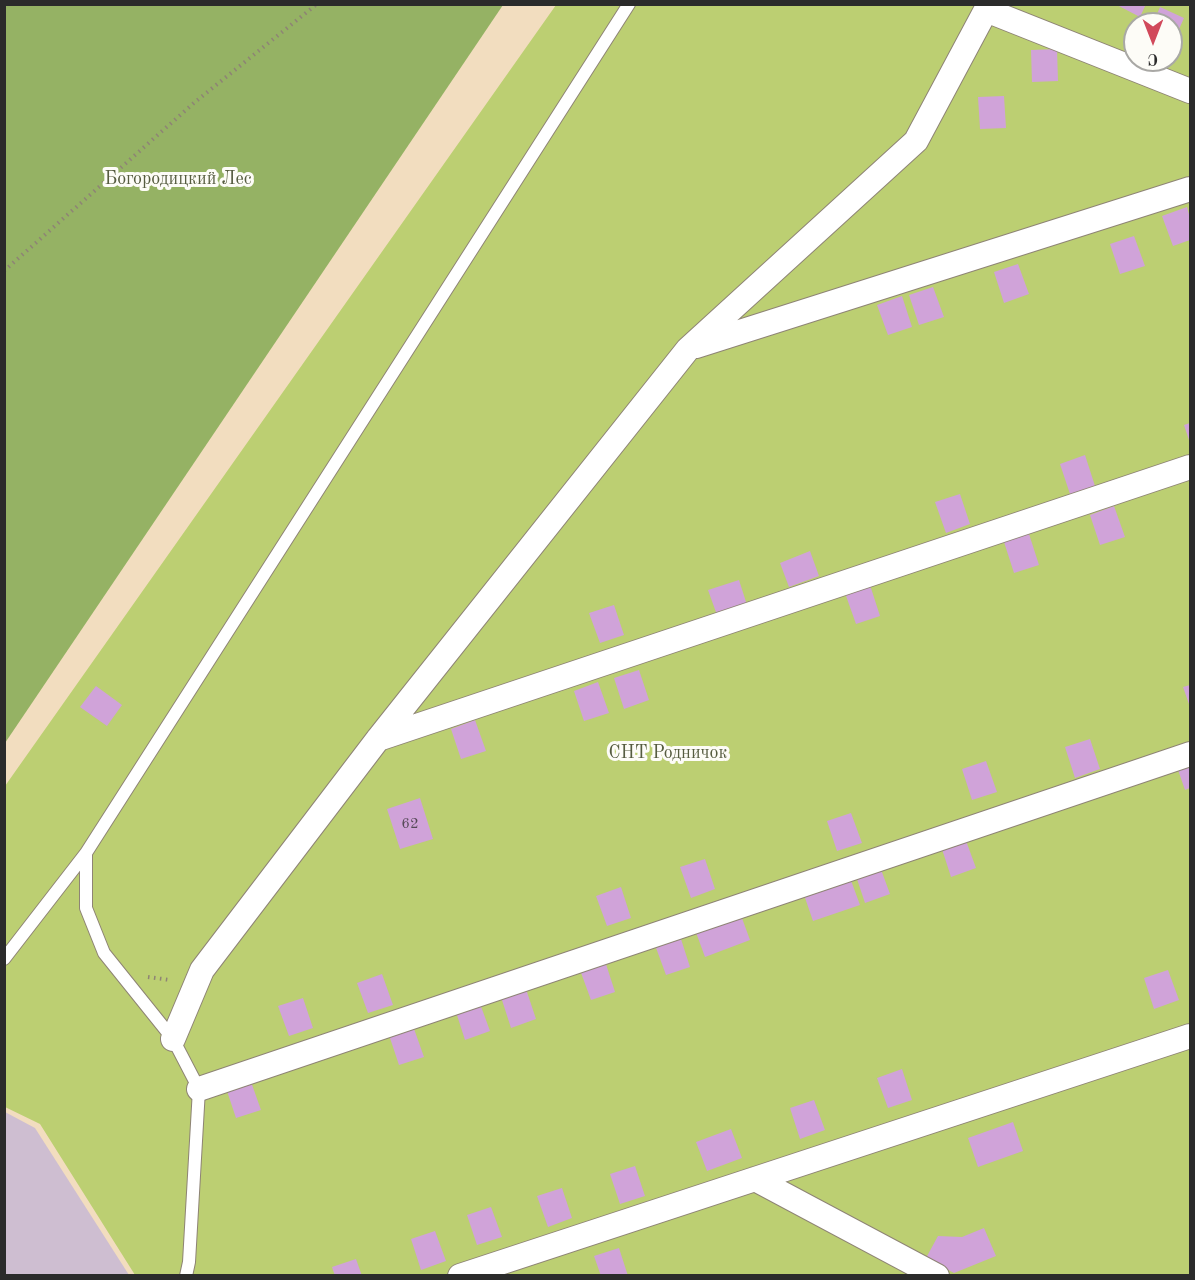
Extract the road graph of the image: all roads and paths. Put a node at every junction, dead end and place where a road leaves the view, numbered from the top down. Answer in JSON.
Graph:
{"nodes":[{"id":1,"x":317,"y":4,"type":"edge"},
{"id":2,"x":629,"y":4,"type":"edge"},
{"id":3,"x":1191,"y":91,"type":"edge"},
{"id":4,"x":1191,"y":189,"type":"edge"},
{"id":5,"x":4,"y":271,"type":"edge"},
{"id":6,"x":688,"y":349,"type":"junction"},
{"id":7,"x":1191,"y":467,"type":"edge"},
{"id":8,"x":378,"y":739,"type":"junction"},
{"id":9,"x":1191,"y":754,"type":"edge"},
{"id":10,"x":86,"y":853,"type":"junction"},
{"id":11,"x":104,"y":953,"type":"junction"},
{"id":12,"x":4,"y":959,"type":"edge"},
{"id":13,"x":202,"y":970,"type":"junction"},
{"id":14,"x":1191,"y":1036,"type":"edge"},
{"id":15,"x":173,"y":1039,"type":"junction"},
{"id":16,"x":199,"y":1089,"type":"junction"},
{"id":17,"x":755,"y":1179,"type":"junction"},
{"id":18,"x":186,"y":1275,"type":"edge"},
{"id":19,"x":460,"y":1275,"type":"edge"},
{"id":20,"x":937,"y":1275,"type":"edge"}],
"edges":[{"from":1,"to":5,"type":"path"},
{"from":2,"to":10,"type":"lane"},
{"from":3,"to":6,"type":"street"},
{"from":4,"to":6,"type":"street"},
{"from":6,"to":8,"type":"street"},
{"from":7,"to":8,"type":"street"},
{"from":8,"to":13,"type":"street"},
{"from":9,"to":16,"type":"street"},
{"from":10,"to":11,"type":"lane"},
{"from":10,"to":12,"type":"lane"},
{"from":11,"to":13,"type":"path"},
{"from":11,"to":15,"type":"lane"},
{"from":13,"to":15,"type":"street"},
{"from":14,"to":17,"type":"street"},
{"from":15,"to":16,"type":"lane"},
{"from":16,"to":18,"type":"lane"},
{"from":17,"to":19,"type":"street"},
{"from":17,"to":20,"type":"street"}]}
